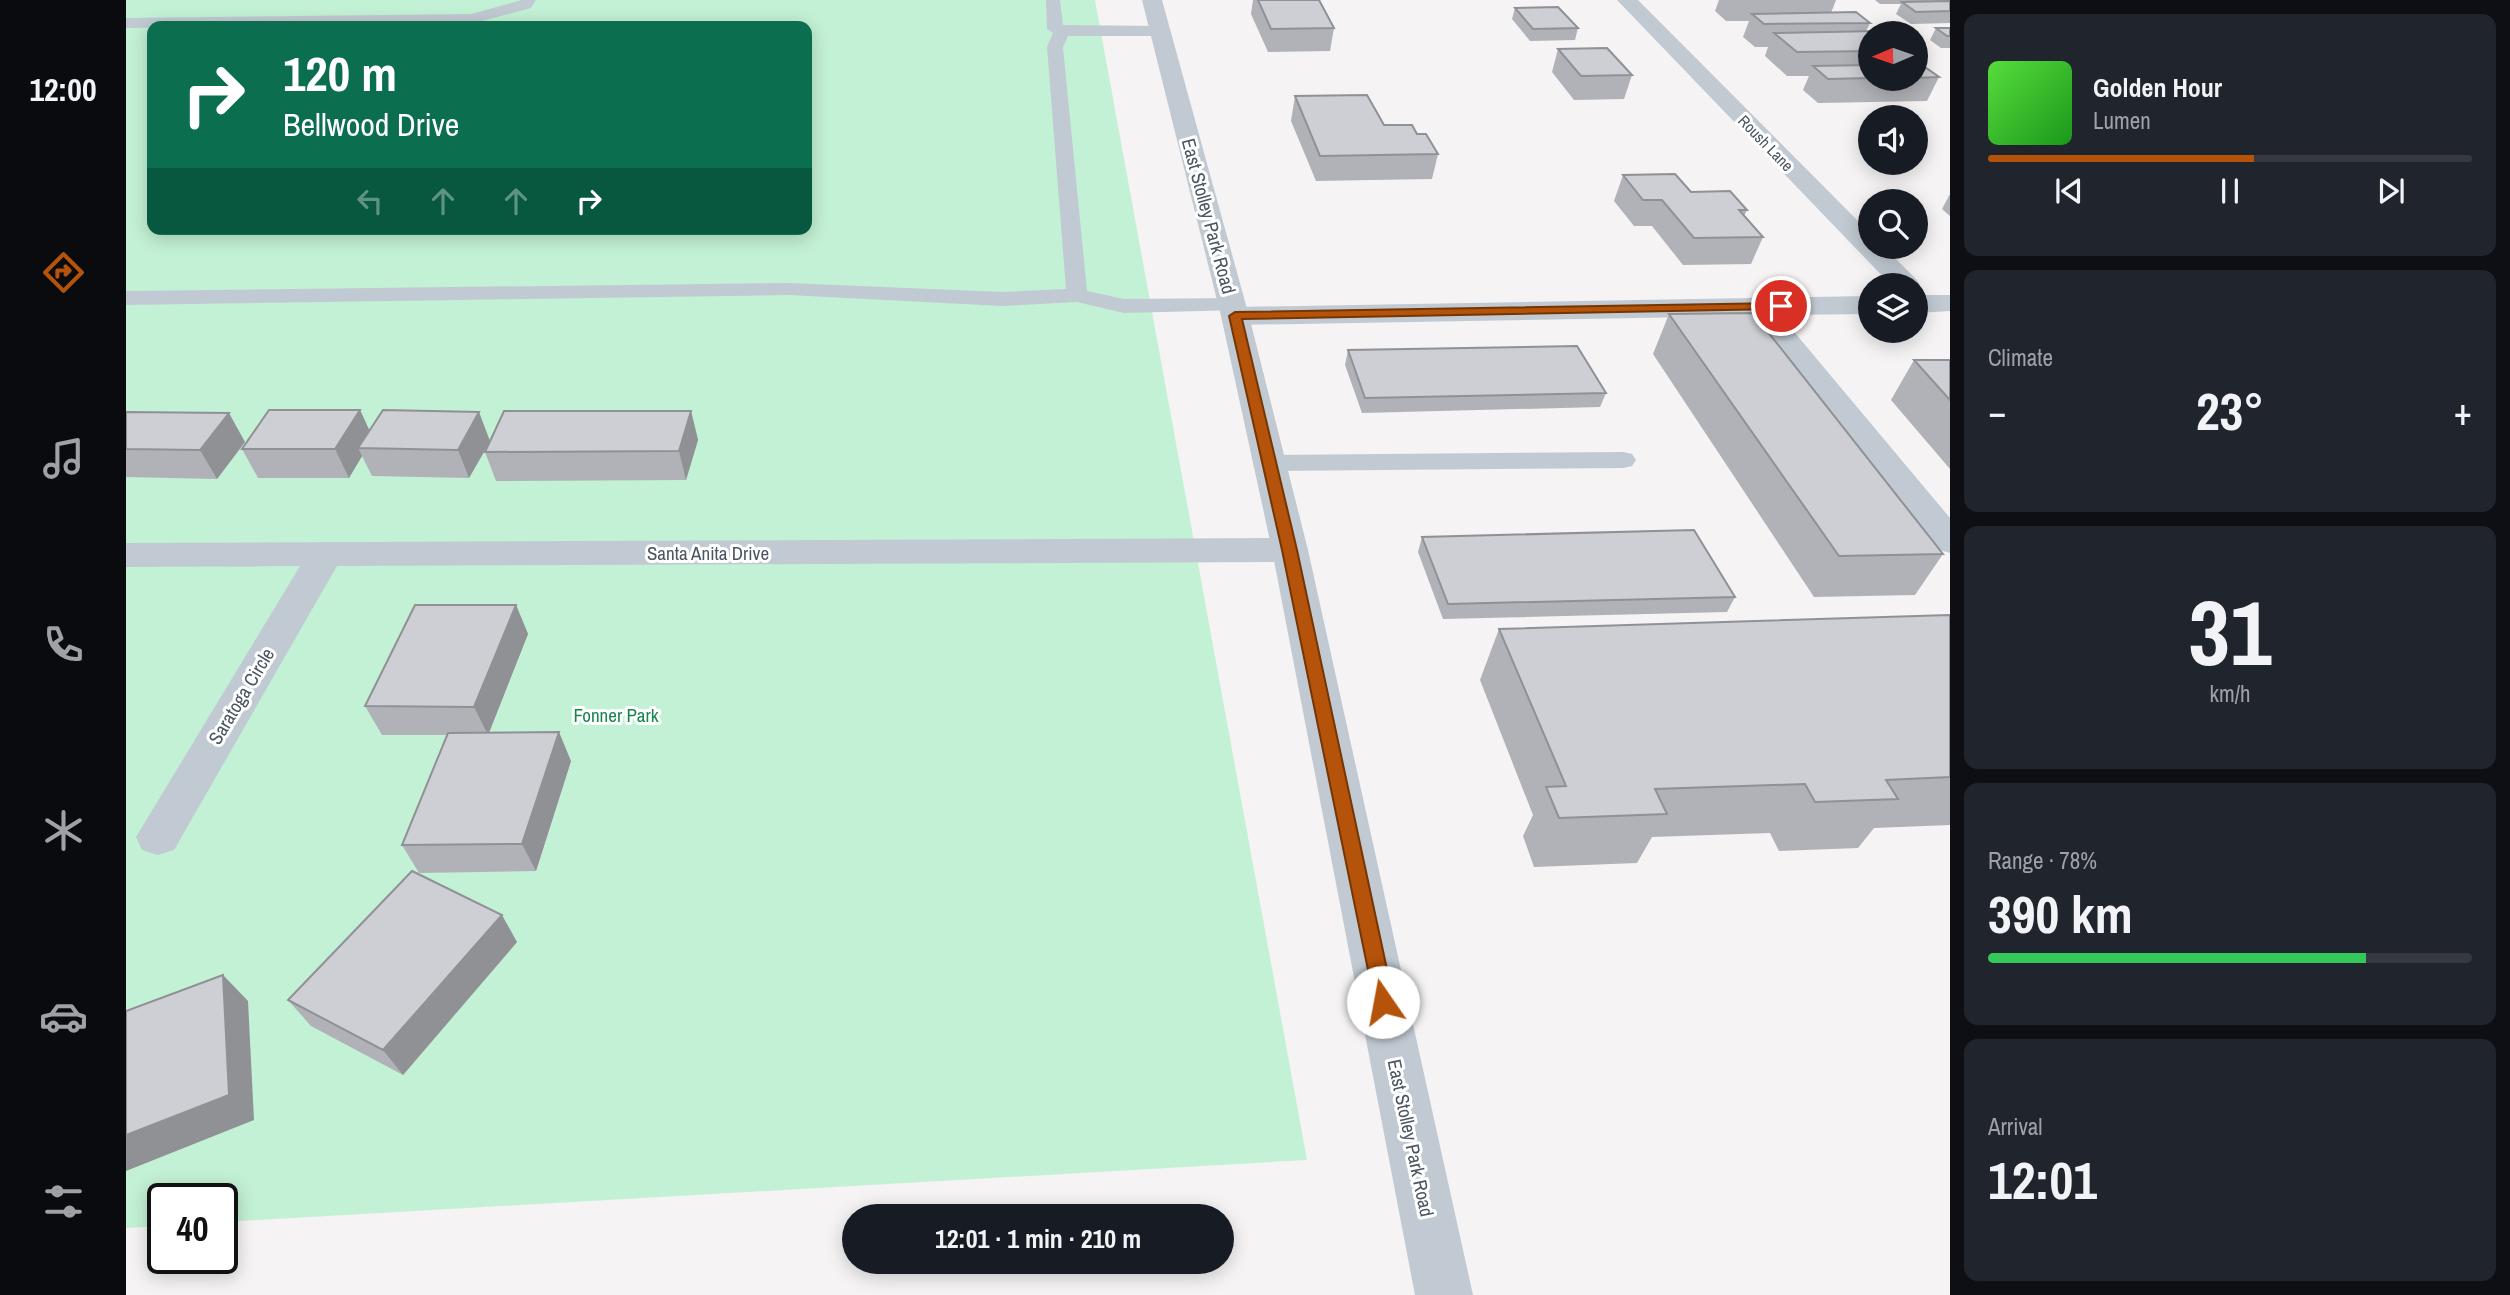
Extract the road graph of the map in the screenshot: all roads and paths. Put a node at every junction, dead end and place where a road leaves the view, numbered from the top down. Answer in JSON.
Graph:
{"nodes":[{"id":1,"x":529,"y":0,"type":"edge"},
{"id":2,"x":1053,"y":0,"type":"edge"},
{"id":3,"x":1627,"y":0,"type":"edge"},
{"id":4,"x":416,"y":4,"type":"dead end"},
{"id":5,"x":498,"y":13,"type":"junction"},
{"id":6,"x":1156,"y":15,"type":"edge"},
{"id":7,"x":298,"y":21,"type":"edge"},
{"id":8,"x":126,"y":23,"type":"edge"},
{"id":9,"x":147,"y":23,"type":"edge"},
{"id":10,"x":1062,"y":30,"type":"junction"},
{"id":11,"x":1897,"y":273,"type":"edge"},
{"id":12,"x":1077,"y":295,"type":"junction"},
{"id":13,"x":126,"y":298,"type":"edge"},
{"id":14,"x":1858,"y":305,"type":"edge"},
{"id":15,"x":1758,"y":307,"type":"junction"},
{"id":16,"x":1233,"y":310,"type":"junction"},
{"id":17,"x":1623,"y":460,"type":"dead end"},
{"id":18,"x":1269,"y":463,"type":"junction"},
{"id":19,"x":1950,"y":541,"type":"edge"},
{"id":20,"x":1290,"y":550,"type":"junction"},
{"id":21,"x":126,"y":555,"type":"edge"},
{"id":22,"x":325,"y":555,"type":"junction"},
{"id":23,"x":158,"y":837,"type":"dead end"},
{"id":24,"x":1444,"y":1295,"type":"edge"}],
"edges":[{"from":1,"to":5,"type":"lane"},
{"from":2,"to":10,"type":"lane"},
{"from":3,"to":11,"type":"street","name":"Roush Lane"},
{"from":4,"to":5,"type":"lane"},
{"from":5,"to":7,"type":"lane"},
{"from":6,"to":10,"type":"lane"},
{"from":6,"to":16,"type":"street","name":"East Stolley Park Road"},
{"from":8,"to":9,"type":"lane"},
{"from":10,"to":12,"type":"lane"},
{"from":12,"to":13,"type":"lane"},
{"from":12,"to":16,"type":"lane"},
{"from":14,"to":15,"type":"street"},
{"from":15,"to":16,"type":"street"},
{"from":15,"to":19,"type":"street"},
{"from":16,"to":18,"type":"street","name":"East Stolley Park Road"},
{"from":17,"to":18,"type":"lane"},
{"from":18,"to":20,"type":"street","name":"East Stolley Park Road"},
{"from":20,"to":22,"type":"street","name":"Santa Anita Drive"},
{"from":20,"to":24,"type":"street","name":"East Stolley Park Road"},
{"from":21,"to":22,"type":"street","name":"Santa Anita Drive"},
{"from":22,"to":23,"type":"street","name":"Saratoga Circle"}]}
